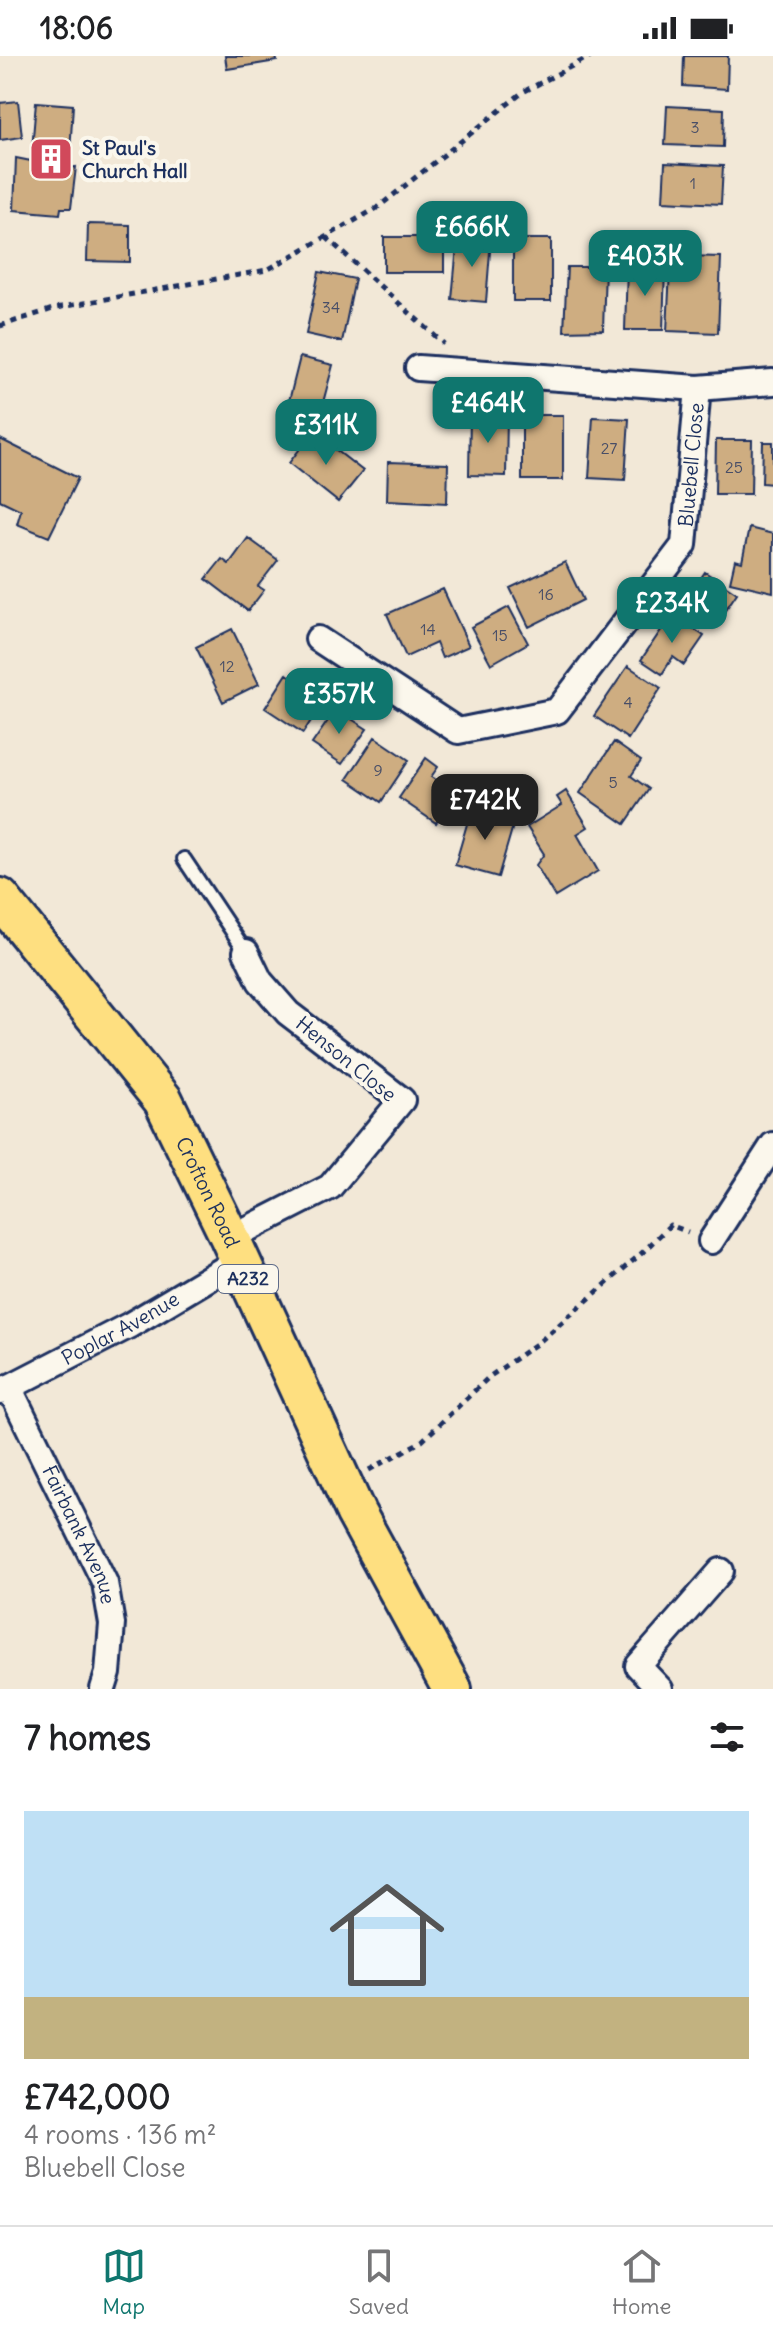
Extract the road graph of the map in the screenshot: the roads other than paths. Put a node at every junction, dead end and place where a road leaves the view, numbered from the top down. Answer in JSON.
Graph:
{"nodes":[{"id":1,"x":418,"y":368,"type":"dead end"},
{"id":2,"x":773,"y":382,"type":"edge"},
{"id":3,"x":698,"y":388,"type":"junction"},
{"id":4,"x":318,"y":639,"type":"dead end"},
{"id":5,"x":184,"y":859,"type":"dead end"},
{"id":6,"x":0,"y":898,"type":"edge"},
{"id":7,"x":246,"y":952,"type":"joint"},
{"id":8,"x":773,"y":1145,"type":"edge"},
{"id":9,"x":711,"y":1241,"type":"road end"},
{"id":10,"x":234,"y":1249,"type":"junction"},
{"id":11,"x":4,"y":1390,"type":"edge"},
{"id":12,"x":721,"y":1571,"type":"dead end"},
{"id":13,"x":103,"y":1689,"type":"edge"},
{"id":14,"x":452,"y":1689,"type":"edge"},
{"id":15,"x":660,"y":1689,"type":"edge"}],
"edges":[{"from":1,"to":3,"type":"street"},
{"from":2,"to":3,"type":"street"},
{"from":3,"to":4,"type":"street","name":"Bluebell Close"},
{"from":5,"to":7,"type":"lane"},
{"from":6,"to":10,"type":"main road","name":"Crofton Road","number":"A232"},
{"from":7,"to":10,"type":"street","name":"Henson Close"},
{"from":8,"to":9,"type":"street"},
{"from":10,"to":11,"type":"street","name":"Poplar Avenue"},
{"from":10,"to":14,"type":"main road","name":"Crofton Road","number":"A232"},
{"from":11,"to":13,"type":"street","name":"Fairbank Avenue"},
{"from":12,"to":15,"type":"street"}]}
